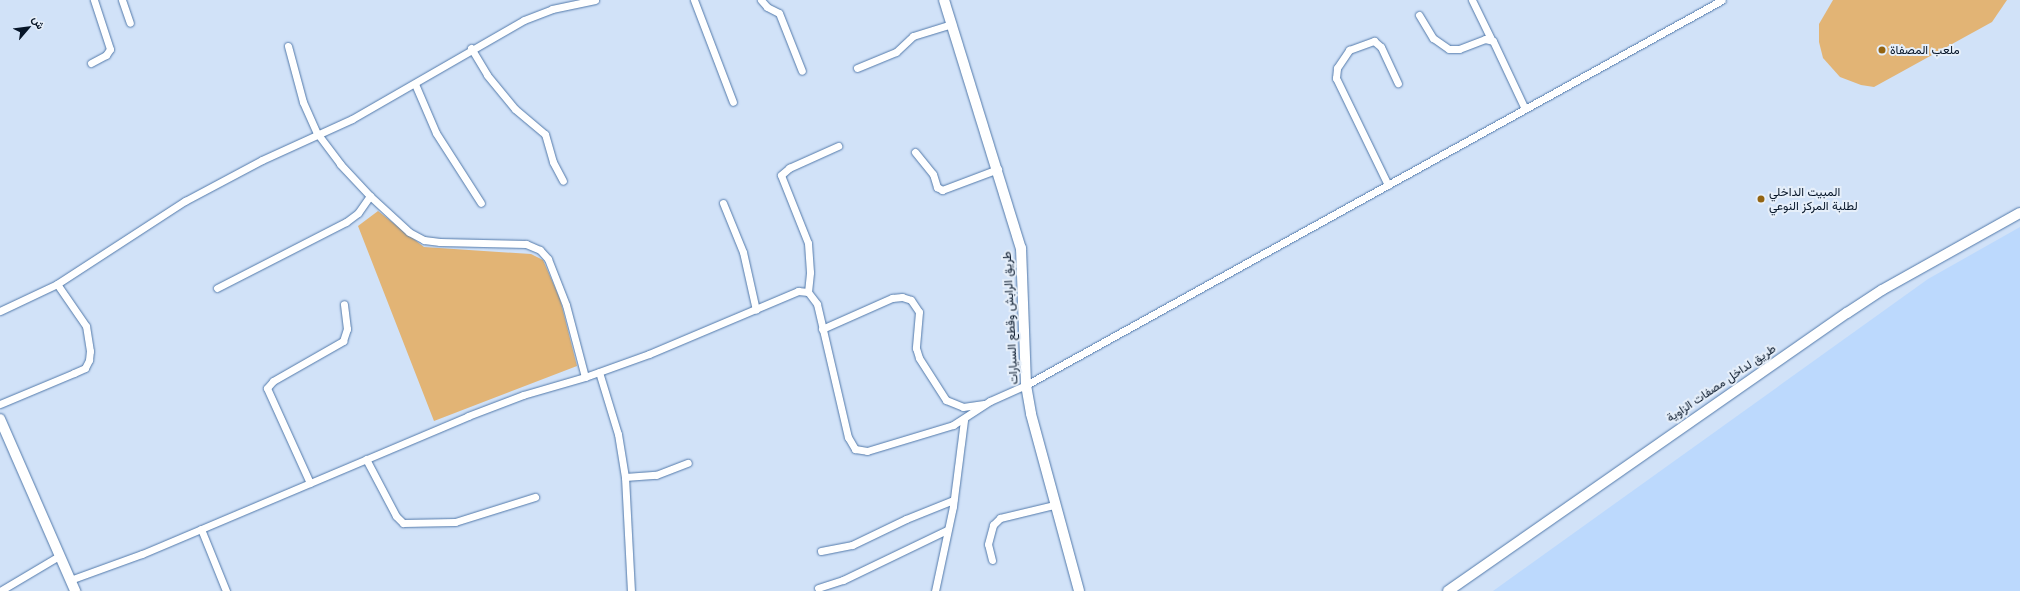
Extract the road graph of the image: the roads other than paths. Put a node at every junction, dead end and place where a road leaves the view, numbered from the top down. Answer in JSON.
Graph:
{"nodes":[{"id":1,"x":94,"y":0,"type":"edge"},
{"id":2,"x":122,"y":0,"type":"edge"},
{"id":3,"x":595,"y":0,"type":"edge"},
{"id":4,"x":694,"y":0,"type":"edge"},
{"id":5,"x":761,"y":0,"type":"edge"},
{"id":6,"x":944,"y":0,"type":"edge"},
{"id":7,"x":1472,"y":0,"type":"edge"},
{"id":8,"x":1722,"y":0,"type":"edge"},
{"id":9,"x":1419,"y":14,"type":"dead end"},
{"id":10,"x":130,"y":23,"type":"dead end"},
{"id":11,"x":952,"y":24,"type":"junction"},
{"id":12,"x":1491,"y":39,"type":"junction"},
{"id":13,"x":288,"y":46,"type":"dead end"},
{"id":14,"x":471,"y":48,"type":"junction"},
{"id":15,"x":91,"y":63,"type":"dead end"},
{"id":16,"x":857,"y":68,"type":"dead end"},
{"id":17,"x":802,"y":71,"type":"dead end"},
{"id":18,"x":1398,"y":83,"type":"dead end"},
{"id":19,"x":415,"y":84,"type":"junction"},
{"id":20,"x":733,"y":102,"type":"dead end"},
{"id":21,"x":1525,"y":109,"type":"junction"},
{"id":22,"x":317,"y":133,"type":"junction"},
{"id":23,"x":838,"y":146,"type":"dead end"},
{"id":24,"x":915,"y":152,"type":"dead end"},
{"id":25,"x":998,"y":169,"type":"junction"},
{"id":26,"x":563,"y":181,"type":"dead end"},
{"id":27,"x":1388,"y":185,"type":"junction"},
{"id":28,"x":370,"y":196,"type":"junction"},
{"id":29,"x":722,"y":203,"type":"dead end"},
{"id":30,"x":481,"y":204,"type":"dead end"},
{"id":31,"x":2020,"y":213,"type":"edge"},
{"id":32,"x":57,"y":284,"type":"junction"},
{"id":33,"x":217,"y":288,"type":"dead end"},
{"id":34,"x":808,"y":292,"type":"junction"},
{"id":35,"x":344,"y":304,"type":"dead end"},
{"id":36,"x":756,"y":310,"type":"junction"},
{"id":37,"x":0,"y":311,"type":"edge"},
{"id":38,"x":822,"y":329,"type":"junction"},
{"id":39,"x":599,"y":372,"type":"junction"},
{"id":40,"x":585,"y":377,"type":"junction"},
{"id":41,"x":1026,"y":385,"type":"junction"},
{"id":42,"x":986,"y":403,"type":"junction"},
{"id":43,"x":0,"y":404,"type":"edge"},
{"id":44,"x":0,"y":419,"type":"edge"},
{"id":45,"x":964,"y":420,"type":"junction"},
{"id":46,"x":366,"y":458,"type":"junction"},
{"id":47,"x":688,"y":463,"type":"dead end"},
{"id":48,"x":625,"y":477,"type":"junction"},
{"id":49,"x":310,"y":483,"type":"junction"},
{"id":50,"x":534,"y":497,"type":"dead end"},
{"id":51,"x":953,"y":500,"type":"junction"},
{"id":52,"x":1054,"y":505,"type":"junction"},
{"id":53,"x":201,"y":529,"type":"junction"},
{"id":54,"x":947,"y":530,"type":"junction"},
{"id":55,"x":821,"y":551,"type":"dead end"},
{"id":56,"x":59,"y":556,"type":"junction"},
{"id":57,"x":992,"y":560,"type":"dead end"},
{"id":58,"x":70,"y":580,"type":"junction"},
{"id":59,"x":818,"y":588,"type":"dead end"},
{"id":60,"x":0,"y":591,"type":"edge"},
{"id":61,"x":75,"y":591,"type":"edge"},
{"id":62,"x":226,"y":591,"type":"edge"},
{"id":63,"x":631,"y":591,"type":"edge"},
{"id":64,"x":935,"y":591,"type":"edge"},
{"id":65,"x":1079,"y":591,"type":"edge"},
{"id":66,"x":1448,"y":591,"type":"edge"}],
"edges":[{"from":1,"to":15,"type":"street"},
{"from":2,"to":10,"type":"street"},
{"from":3,"to":14,"type":"street"},
{"from":4,"to":20,"type":"street"},
{"from":5,"to":17,"type":"street"},
{"from":6,"to":11,"type":"street","name":"طريق الرابش وقطع السيارات"},
{"from":7,"to":12,"type":"street"},
{"from":8,"to":21,"type":"street"},
{"from":9,"to":12,"type":"street"},
{"from":11,"to":16,"type":"street"},
{"from":11,"to":25,"type":"street","name":"طريق الرابش وقطع السيارات"},
{"from":12,"to":21,"type":"street"},
{"from":13,"to":22,"type":"street"},
{"from":14,"to":19,"type":"street"},
{"from":14,"to":26,"type":"street"},
{"from":18,"to":27,"type":"street"},
{"from":19,"to":22,"type":"street"},
{"from":19,"to":30,"type":"street"},
{"from":21,"to":27,"type":"street"},
{"from":22,"to":28,"type":"street"},
{"from":22,"to":32,"type":"street"},
{"from":23,"to":34,"type":"street"},
{"from":24,"to":25,"type":"street"},
{"from":25,"to":41,"type":"street","name":"طريق الرابش وقطع السيارات"},
{"from":27,"to":41,"type":"street"},
{"from":28,"to":33,"type":"street"},
{"from":28,"to":40,"type":"street"},
{"from":29,"to":36,"type":"street"},
{"from":31,"to":66,"type":"street","name":"طريق لداخل مصفات الزاوية"},
{"from":32,"to":37,"type":"street"},
{"from":32,"to":43,"type":"street"},
{"from":34,"to":36,"type":"street"},
{"from":34,"to":38,"type":"street"},
{"from":35,"to":49,"type":"street"},
{"from":36,"to":39,"type":"street"},
{"from":38,"to":42,"type":"street"},
{"from":38,"to":45,"type":"street"},
{"from":39,"to":40,"type":"street"},
{"from":39,"to":48,"type":"street"},
{"from":40,"to":46,"type":"street"},
{"from":41,"to":42,"type":"street"},
{"from":41,"to":52,"type":"street","name":"طريق الرابش وقطع السيارات"},
{"from":42,"to":45,"type":"street"},
{"from":44,"to":56,"type":"street"},
{"from":45,"to":51,"type":"street"},
{"from":46,"to":49,"type":"street"},
{"from":46,"to":50,"type":"street"},
{"from":47,"to":48,"type":"street"},
{"from":48,"to":63,"type":"street"},
{"from":49,"to":53,"type":"street"},
{"from":51,"to":54,"type":"street"},
{"from":51,"to":55,"type":"street"},
{"from":52,"to":57,"type":"street"},
{"from":52,"to":65,"type":"street","name":"طريق الرابش وقطع السيارات"},
{"from":53,"to":58,"type":"street"},
{"from":53,"to":62,"type":"street"},
{"from":54,"to":59,"type":"street"},
{"from":54,"to":64,"type":"street"},
{"from":56,"to":58,"type":"street"},
{"from":56,"to":60,"type":"street"},
{"from":58,"to":61,"type":"street"}]}
